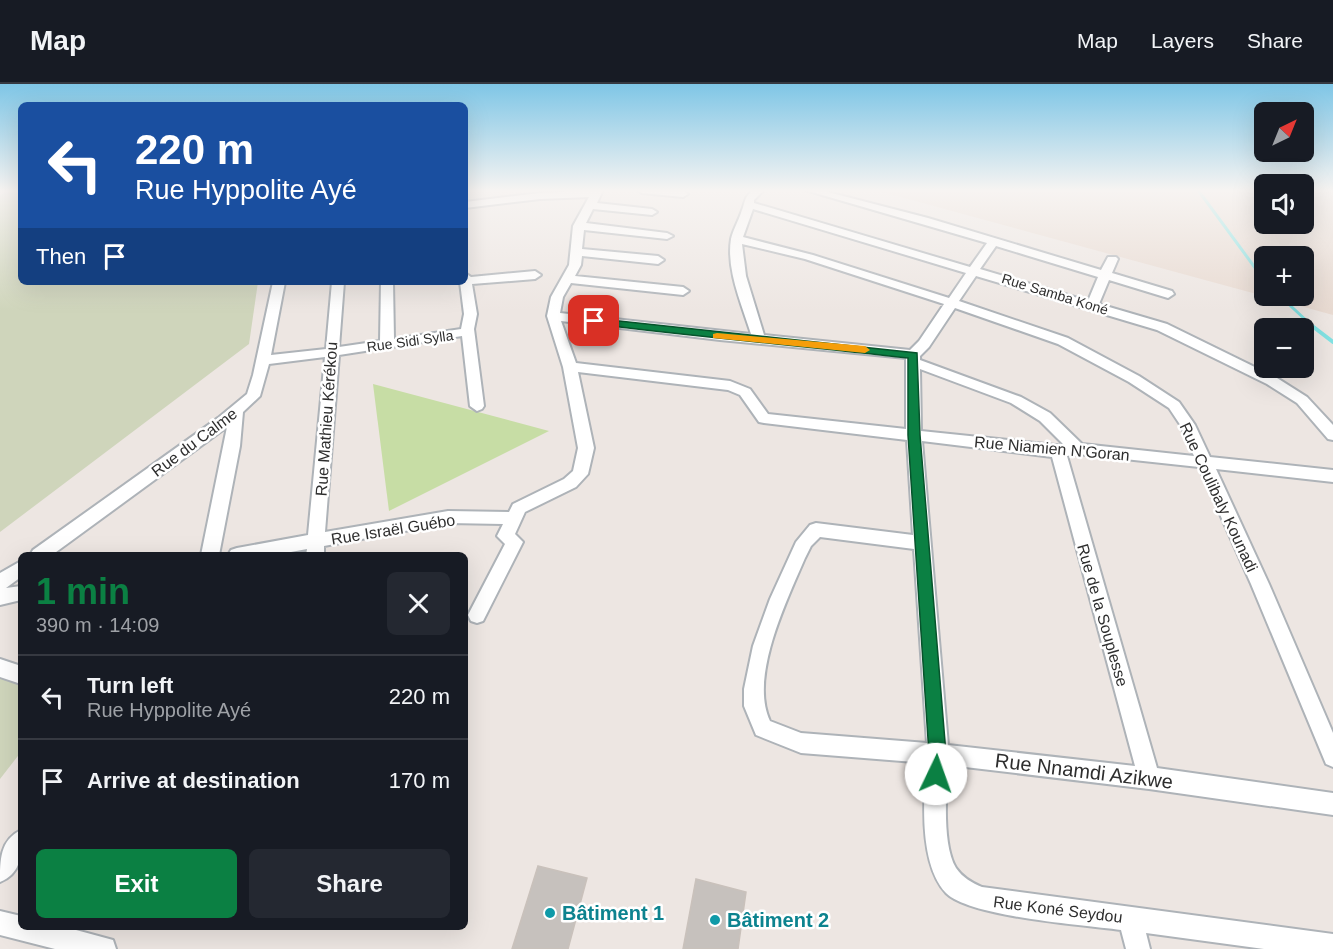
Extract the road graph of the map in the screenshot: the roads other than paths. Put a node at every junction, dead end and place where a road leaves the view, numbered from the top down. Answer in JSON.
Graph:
{"nodes":[{"id":1,"x":579,"y":230,"type":"edge"},
{"id":2,"x":618,"y":230,"type":"edge"},
{"id":3,"x":740,"y":230,"type":"edge"},
{"id":4,"x":835,"y":230,"type":"edge"},
{"id":5,"x":957,"y":230,"type":"edge"},
{"id":6,"x":668,"y":236,"type":"dead end"},
{"id":7,"x":737,"y":239,"type":"junction"},
{"id":8,"x":993,"y":242,"type":"junction"},
{"id":9,"x":577,"y":252,"type":"junction"},
{"id":10,"x":1112,"y":259,"type":"dead end"},
{"id":11,"x":658,"y":260,"type":"dead end"},
{"id":12,"x":974,"y":270,"type":"junction"},
{"id":13,"x":535,"y":275,"type":"dead end"},
{"id":14,"x":1105,"y":276,"type":"junction"},
{"id":15,"x":468,"y":279,"type":"edge"},
{"id":16,"x":568,"y":279,"type":"junction"},
{"id":17,"x":278,"y":285,"type":"edge"},
{"id":18,"x":338,"y":285,"type":"edge"},
{"id":19,"x":387,"y":285,"type":"edge"},
{"id":20,"x":466,"y":285,"type":"edge"},
{"id":21,"x":683,"y":291,"type":"dead end"},
{"id":22,"x":1168,"y":294,"type":"dead end"},
{"id":23,"x":952,"y":302,"type":"junction"},
{"id":24,"x":1092,"y":305,"type":"junction"},
{"id":25,"x":553,"y":316,"type":"junction"},
{"id":26,"x":468,"y":330,"type":"junction"},
{"id":27,"x":759,"y":339,"type":"junction"},
{"id":28,"x":387,"y":344,"type":"junction"},
{"id":29,"x":332,"y":352,"type":"junction"},
{"id":30,"x":913,"y":359,"type":"junction"},
{"id":31,"x":263,"y":360,"type":"junction"},
{"id":32,"x":570,"y":368,"type":"junction"},
{"id":33,"x":477,"y":406,"type":"dead end"},
{"id":34,"x":236,"y":412,"type":"junction"},
{"id":35,"x":914,"y":435,"type":"junction"},
{"id":36,"x":1333,"y":435,"type":"edge"},
{"id":37,"x":1078,"y":449,"type":"junction"},
{"id":38,"x":1058,"y":452,"type":"junction"},
{"id":39,"x":1203,"y":462,"type":"junction"},
{"id":40,"x":1333,"y":476,"type":"edge"},
{"id":41,"x":514,"y":518,"type":"junction"},
{"id":42,"x":923,"y":543,"type":"junction"},
{"id":43,"x":316,"y":548,"type":"edge"},
{"id":44,"x":43,"y":552,"type":"edge"},
{"id":45,"x":211,"y":552,"type":"edge"},
{"id":46,"x":271,"y":552,"type":"edge"},
{"id":47,"x":18,"y":570,"type":"edge"},
{"id":48,"x":0,"y":583,"type":"edge"},
{"id":49,"x":18,"y":594,"type":"edge"},
{"id":50,"x":0,"y":597,"type":"edge"},
{"id":51,"x":477,"y":615,"type":"dead end"},
{"id":52,"x":0,"y":668,"type":"edge"},
{"id":53,"x":18,"y":674,"type":"edge"},
{"id":54,"x":938,"y":754,"type":"junction"},
{"id":55,"x":1333,"y":757,"type":"edge"},
{"id":56,"x":1149,"y":778,"type":"junction"},
{"id":57,"x":1333,"y":804,"type":"edge"},
{"id":58,"x":18,"y":845,"type":"edge"},
{"id":59,"x":0,"y":870,"type":"edge"},
{"id":60,"x":1130,"y":918,"type":"junction"},
{"id":61,"x":0,"y":923,"type":"edge"},
{"id":62,"x":18,"y":927,"type":"edge"},
{"id":63,"x":28,"y":930,"type":"edge"},
{"id":64,"x":1333,"y":946,"type":"edge"},
{"id":65,"x":105,"y":949,"type":"edge"},
{"id":66,"x":1138,"y":949,"type":"edge"}],
"edges":[{"from":1,"to":9,"type":"street"},
{"from":2,"to":6,"type":"street"},
{"from":3,"to":7,"type":"street"},
{"from":4,"to":12,"type":"street","name":"Rue Samba Koné"},
{"from":5,"to":8,"type":"street"},
{"from":7,"to":23,"type":"street","name":"Rue Coulibaly Kounadi"},
{"from":7,"to":27,"type":"street"},
{"from":8,"to":12,"type":"street"},
{"from":8,"to":14,"type":"street"},
{"from":9,"to":11,"type":"street"},
{"from":9,"to":16,"type":"street"},
{"from":10,"to":14,"type":"street"},
{"from":12,"to":23,"type":"street"},
{"from":12,"to":24,"type":"street","name":"Rue Samba Koné"},
{"from":13,"to":15,"type":"street"},
{"from":14,"to":22,"type":"street"},
{"from":14,"to":24,"type":"street"},
{"from":16,"to":21,"type":"street"},
{"from":16,"to":25,"type":"street"},
{"from":17,"to":31,"type":"street","name":"Rue du Calme"},
{"from":18,"to":29,"type":"street","name":"Rue Mathieu Kérékou"},
{"from":19,"to":28,"type":"street"},
{"from":20,"to":26,"type":"street","name":"Rue Sidi Sylla"},
{"from":23,"to":30,"type":"street"},
{"from":23,"to":39,"type":"street","name":"Rue Coulibaly Kounadi"},
{"from":24,"to":36,"type":"street","name":"Rue Samba Koné"},
{"from":25,"to":27,"type":"street"},
{"from":25,"to":32,"type":"street"},
{"from":26,"to":28,"type":"street","name":"Rue Sidi Sylla"},
{"from":26,"to":33,"type":"street"},
{"from":27,"to":30,"type":"street"},
{"from":28,"to":29,"type":"street","name":"Rue Sidi Sylla"},
{"from":29,"to":31,"type":"street","name":"Rue Sidi Sylla"},
{"from":29,"to":43,"type":"street","name":"Rue Mathieu Kérékou"},
{"from":30,"to":35,"type":"street","name":"Rue Koné Seydou"},
{"from":30,"to":37,"type":"street"},
{"from":31,"to":34,"type":"street","name":"Rue du Calme"},
{"from":32,"to":35,"type":"street","name":"Rue Niamien N'Goran"},
{"from":32,"to":41,"type":"street"},
{"from":34,"to":44,"type":"street","name":"Rue du Calme"},
{"from":34,"to":45,"type":"street"},
{"from":35,"to":38,"type":"street","name":"Rue Niamien N'Goran"},
{"from":35,"to":42,"type":"street","name":"Rue Koné Seydou"},
{"from":37,"to":38,"type":"street","name":"Rue Niamien N'Goran"},
{"from":37,"to":39,"type":"street","name":"Rue Niamien N'Goran"},
{"from":38,"to":56,"type":"street","name":"Rue de la Souplesse"},
{"from":39,"to":40,"type":"street","name":"Rue Niamien N'Goran"},
{"from":39,"to":55,"type":"street","name":"Rue Coulibaly Kounadi"},
{"from":41,"to":43,"type":"street","name":"Rue Israël Guébo"},
{"from":41,"to":51,"type":"street"},
{"from":42,"to":54,"type":"street","name":"Rue Koné Seydou"},
{"from":42,"to":54,"type":"street","name":"Rue Nnamdi Azikwe"},
{"from":43,"to":46,"type":"street","name":"Rue Israël Guébo"},
{"from":47,"to":48,"type":"street"},
{"from":49,"to":50,"type":"street"},
{"from":52,"to":53,"type":"street"},
{"from":54,"to":56,"type":"street","name":"Rue Nnamdi Azikwe"},
{"from":54,"to":60,"type":"street","name":"Rue Koné Seydou"},
{"from":56,"to":57,"type":"street","name":"Rue Nnamdi Azikwe"},
{"from":58,"to":59,"type":"street"},
{"from":60,"to":64,"type":"street","name":"Rue Koné Seydou"},
{"from":60,"to":66,"type":"street"},
{"from":61,"to":62,"type":"street"},
{"from":63,"to":65,"type":"street"}]}
